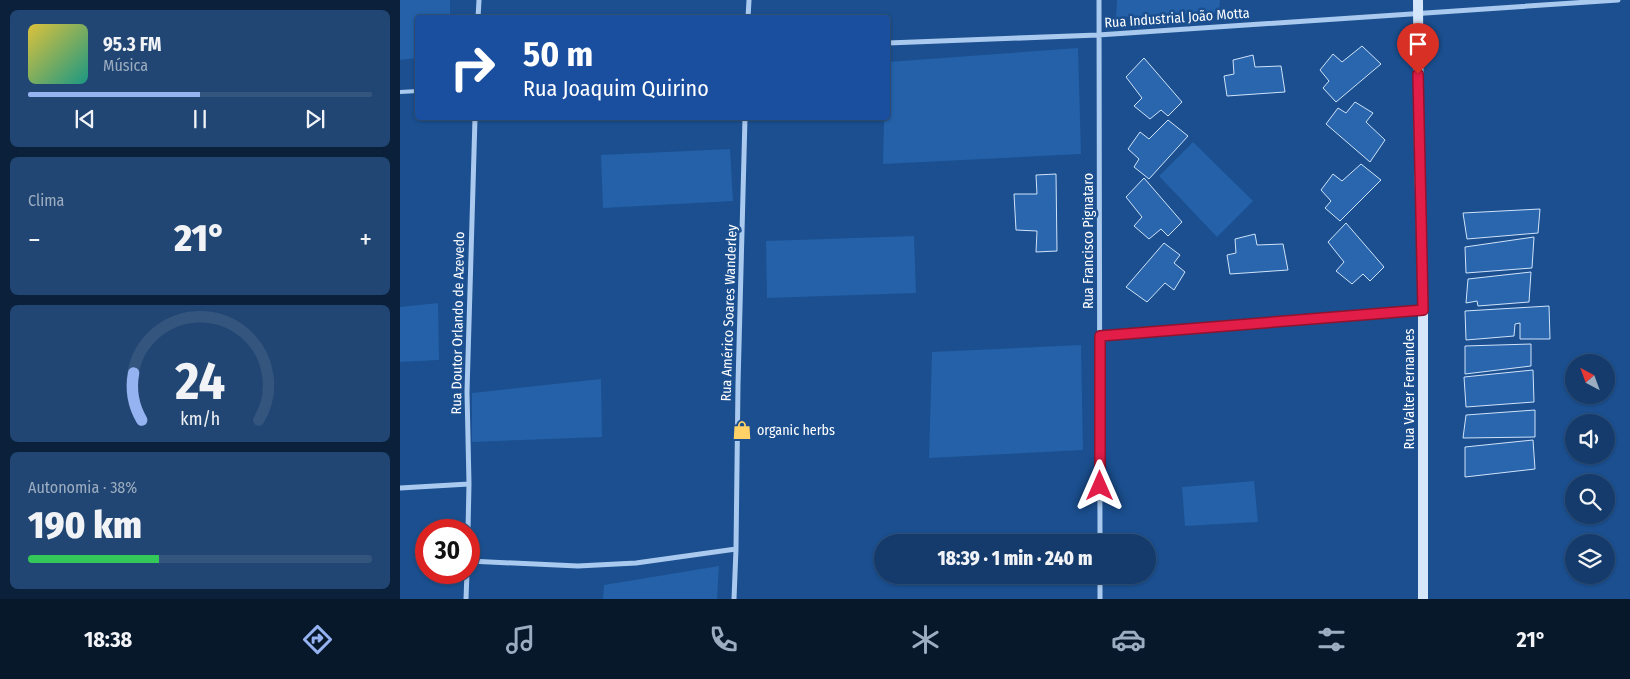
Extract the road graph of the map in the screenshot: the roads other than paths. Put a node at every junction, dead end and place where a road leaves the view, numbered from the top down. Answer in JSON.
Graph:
{"nodes":[{"id":1,"x":479,"y":0,"type":"edge"},
{"id":2,"x":749,"y":0,"type":"edge"},
{"id":3,"x":1099,"y":0,"type":"edge"},
{"id":4,"x":1418,"y":0,"type":"edge"},
{"id":5,"x":1618,"y":0,"type":"edge"},
{"id":6,"x":1418,"y":14,"type":"junction"},
{"id":7,"x":478,"y":15,"type":"edge"},
{"id":8,"x":748,"y":15,"type":"edge"},
{"id":9,"x":1098,"y":35,"type":"junction"},
{"id":10,"x":890,"y":43,"type":"edge"},
{"id":11,"x":415,"y":91,"type":"edge"},
{"id":12,"x":400,"y":92,"type":"edge"},
{"id":13,"x":475,"y":120,"type":"edge"},
{"id":14,"x":746,"y":120,"type":"edge"},
{"id":15,"x":1423,"y":310,"type":"junction"},
{"id":16,"x":1100,"y":336,"type":"junction"},
{"id":17,"x":469,"y":484,"type":"junction"},
{"id":18,"x":400,"y":488,"type":"edge"},
{"id":19,"x":468,"y":519,"type":"edge"},
{"id":20,"x":1100,"y":534,"type":"edge"},
{"id":21,"x":736,"y":549,"type":"junction"},
{"id":22,"x":480,"y":562,"type":"edge"},
{"id":23,"x":467,"y":584,"type":"edge"},
{"id":24,"x":1100,"y":584,"type":"edge"},
{"id":25,"x":466,"y":599,"type":"edge"},
{"id":26,"x":734,"y":599,"type":"edge"},
{"id":27,"x":1100,"y":599,"type":"edge"},
{"id":28,"x":1423,"y":599,"type":"edge"}],
"edges":[{"from":1,"to":7,"type":"street"},
{"from":2,"to":8,"type":"street"},
{"from":3,"to":9,"type":"street","name":"Rua Francisco Pignataro"},
{"from":4,"to":6,"type":"main road","name":"Rua Valter Fernandes"},
{"from":5,"to":6,"type":"street","name":"Rua Industrial João Motta"},
{"from":6,"to":9,"type":"street","name":"Rua Industrial João Motta"},
{"from":6,"to":15,"type":"main road","name":"Rua Valter Fernandes"},
{"from":9,"to":10,"type":"street","name":"Rua Industrial João Motta"},
{"from":9,"to":16,"type":"street","name":"Rua Francisco Pignataro"},
{"from":11,"to":12,"type":"lane"},
{"from":13,"to":17,"type":"street","name":"Rua Doutor Orlando de Azevedo"},
{"from":14,"to":21,"type":"street","name":"Rua Américo Soares Wanderley"},
{"from":15,"to":16,"type":"street"},
{"from":15,"to":28,"type":"main road","name":"Rua Valter Fernandes"},
{"from":16,"to":20,"type":"street","name":"Rua Francisco Pignataro"},
{"from":17,"to":18,"type":"street"},
{"from":17,"to":19,"type":"street","name":"Rua Doutor Orlando de Azevedo"},
{"from":21,"to":22,"type":"street"},
{"from":21,"to":26,"type":"street","name":"Rua Américo Soares Wanderley"},
{"from":23,"to":25,"type":"street"},
{"from":24,"to":27,"type":"street"}]}
